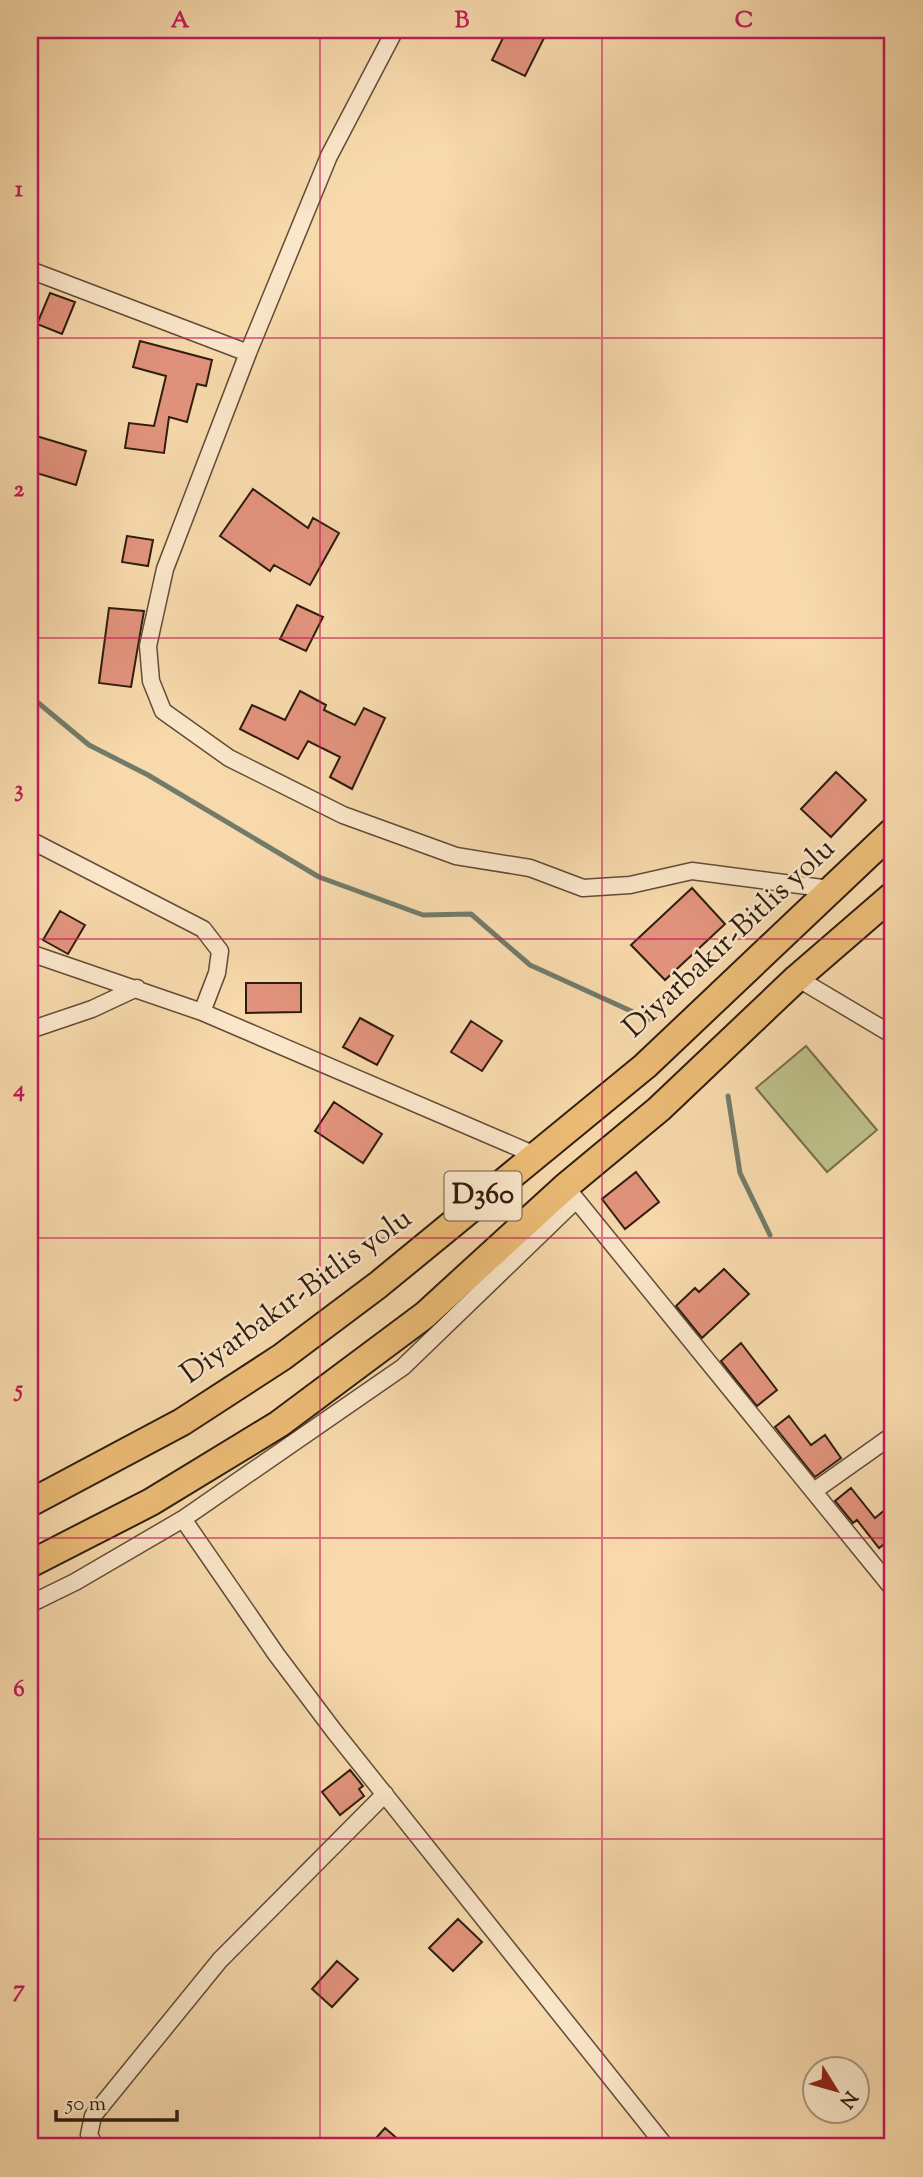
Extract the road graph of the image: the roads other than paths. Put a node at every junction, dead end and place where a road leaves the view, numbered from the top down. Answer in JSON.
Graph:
{"nodes":[{"id":1,"x":395,"y":30,"type":"edge"},
{"id":2,"x":30,"y":270,"type":"edge"},
{"id":3,"x":248,"y":353,"type":"junction"},
{"id":4,"x":893,"y":831,"type":"edge"},
{"id":5,"x":30,"y":840,"type":"edge"},
{"id":6,"x":830,"y":889,"type":"junction"},
{"id":7,"x":893,"y":895,"type":"edge"},
{"id":8,"x":30,"y":953,"type":"edge"},
{"id":9,"x":797,"y":978,"type":"junction"},
{"id":10,"x":137,"y":988,"type":"junction"},
{"id":11,"x":202,"y":1012,"type":"junction"},
{"id":12,"x":30,"y":1030,"type":"edge"},
{"id":13,"x":893,"y":1035,"type":"edge"},
{"id":14,"x":533,"y":1154,"type":"junction"},
{"id":15,"x":570,"y":1193,"type":"junction"},
{"id":16,"x":893,"y":1434,"type":"edge"},
{"id":17,"x":814,"y":1491,"type":"junction"},
{"id":18,"x":30,"y":1503,"type":"edge"},
{"id":19,"x":183,"y":1519,"type":"junction"},
{"id":20,"x":30,"y":1564,"type":"edge"},
{"id":21,"x":893,"y":1589,"type":"edge"},
{"id":22,"x":30,"y":1604,"type":"edge"},
{"id":23,"x":385,"y":1794,"type":"junction"},
{"id":24,"x":96,"y":2147,"type":"edge"},
{"id":25,"x":666,"y":2147,"type":"edge"}],
"edges":[{"from":1,"to":3,"type":"street"},
{"from":2,"to":3,"type":"street"},
{"from":3,"to":6,"type":"street"},
{"from":4,"to":6,"type":"highway","name":"Diyarbakır-Bitlis yolu","number":"D360"},
{"from":5,"to":11,"type":"street"},
{"from":6,"to":14,"type":"highway","name":"Diyarbakır-Bitlis yolu","number":"D360"},
{"from":7,"to":9,"type":"highway","number":"D360"},
{"from":8,"to":10,"type":"street"},
{"from":9,"to":13,"type":"street"},
{"from":9,"to":15,"type":"highway","number":"D360"},
{"from":10,"to":11,"type":"street"},
{"from":10,"to":12,"type":"street"},
{"from":11,"to":14,"type":"street"},
{"from":14,"to":18,"type":"highway","name":"Diyarbakır-Bitlis yolu","number":"D360"},
{"from":15,"to":17,"type":"street"},
{"from":15,"to":19,"type":"street"},
{"from":15,"to":20,"type":"highway","number":"D360"},
{"from":16,"to":17,"type":"street"},
{"from":17,"to":21,"type":"street"},
{"from":19,"to":22,"type":"street"},
{"from":19,"to":23,"type":"street"},
{"from":23,"to":24,"type":"street"},
{"from":23,"to":25,"type":"street"}]}
